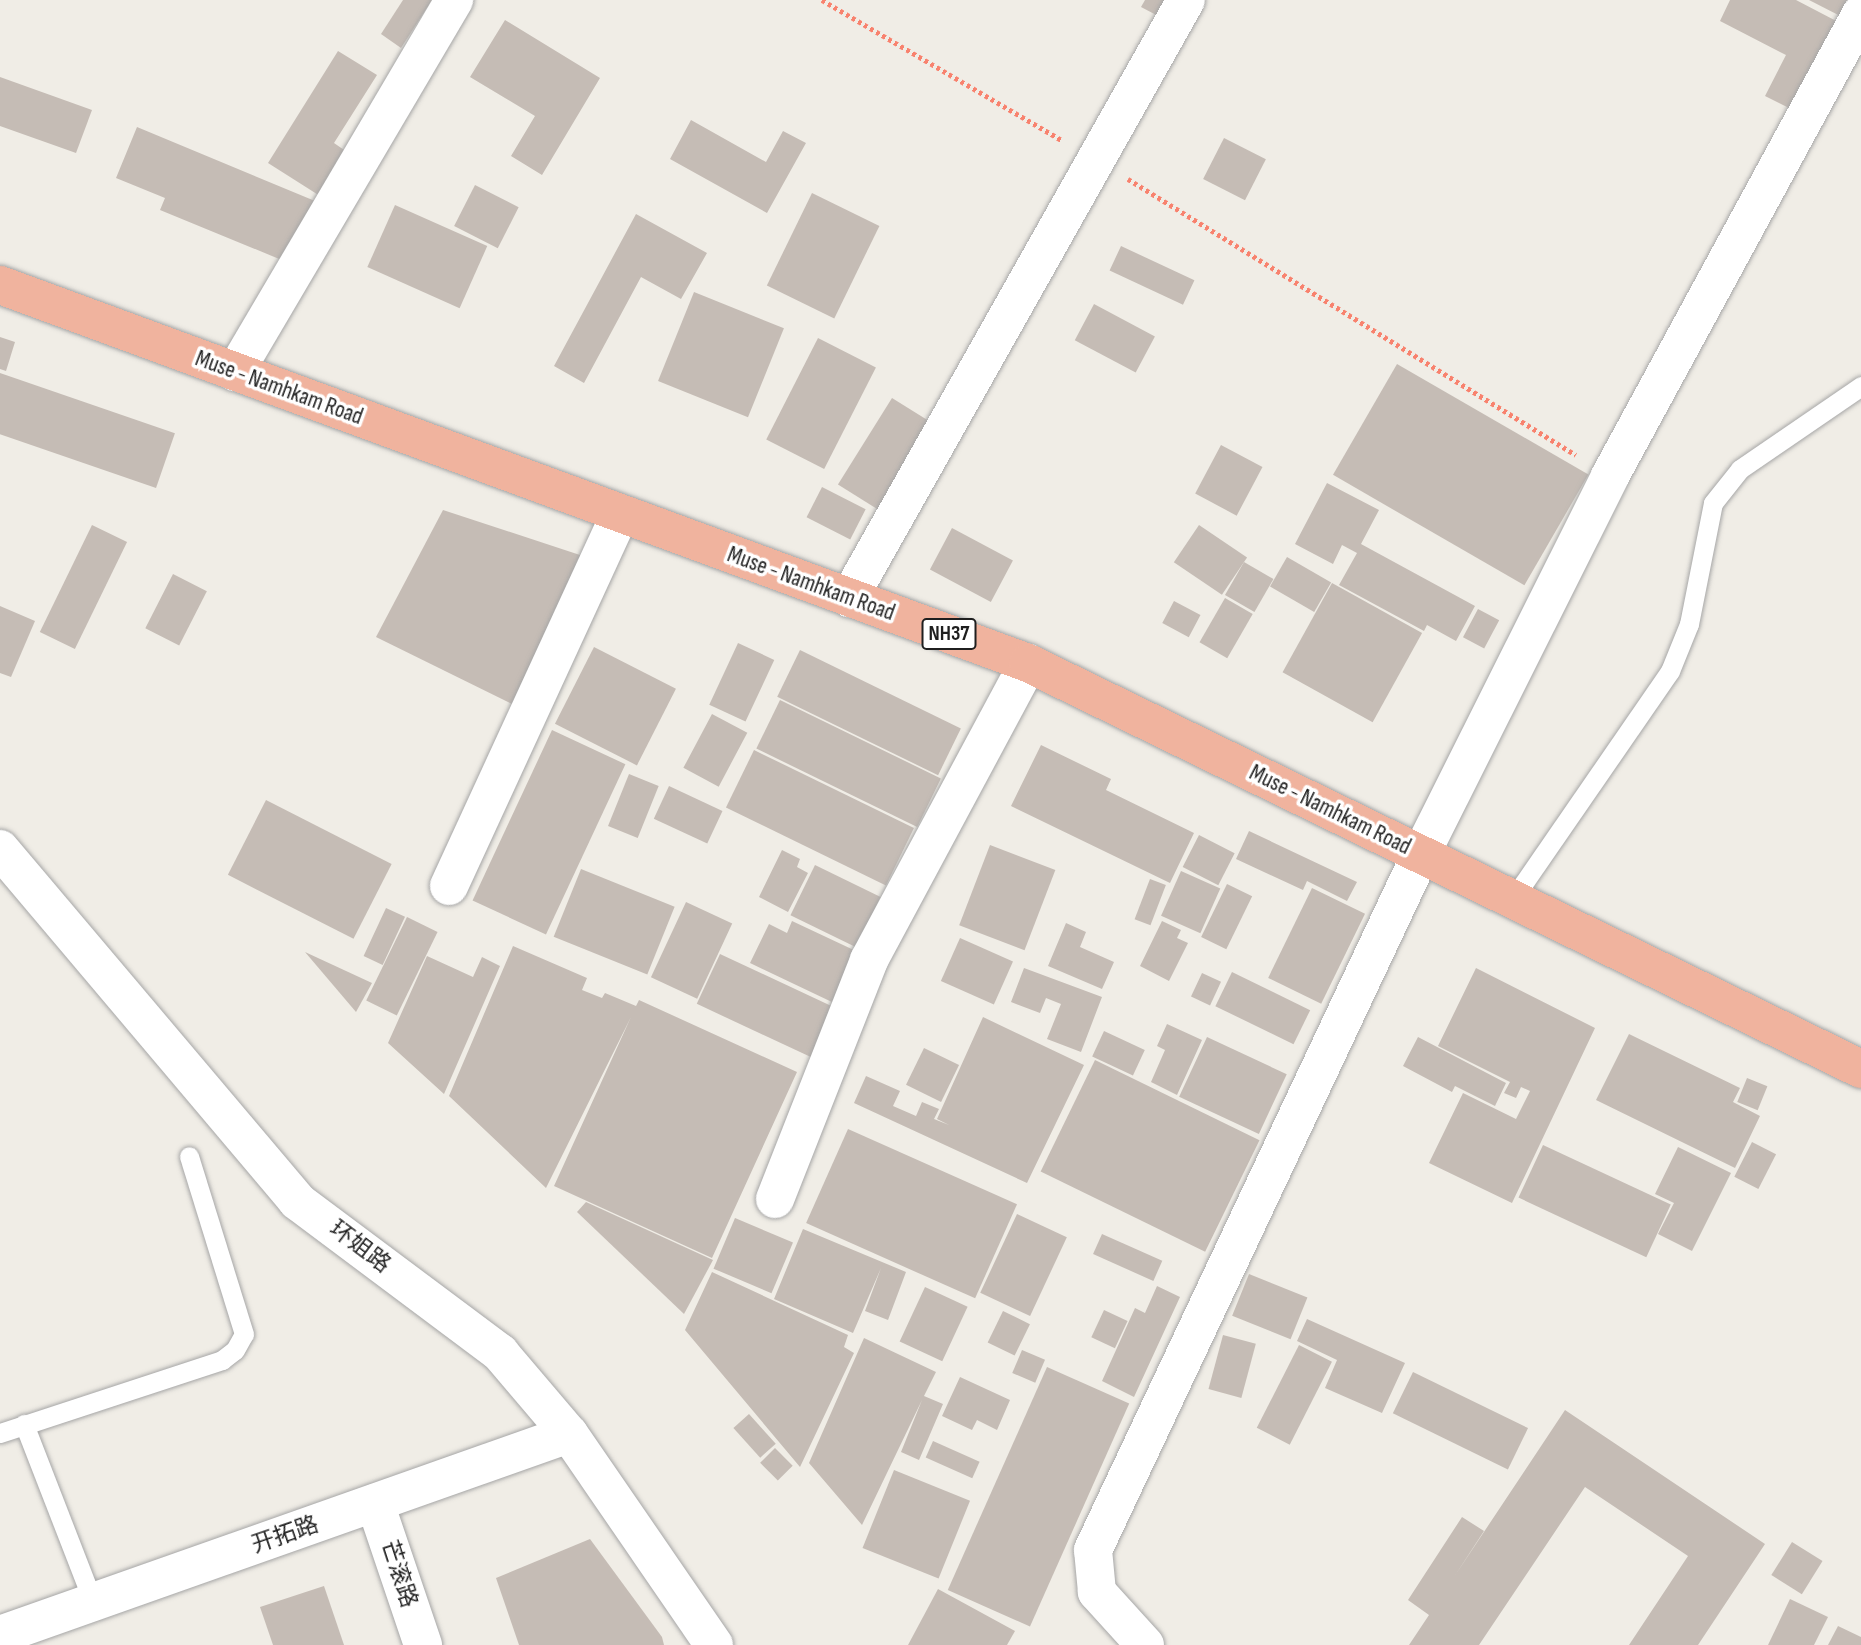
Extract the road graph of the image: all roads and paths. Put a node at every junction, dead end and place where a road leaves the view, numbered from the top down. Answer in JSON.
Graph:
{"nodes":[{"id":1,"x":454,"y":0,"type":"edge"},
{"id":2,"x":822,"y":0,"type":"edge"},
{"id":3,"x":1186,"y":0,"type":"edge"},
{"id":4,"x":1861,"y":14,"type":"edge"},
{"id":5,"x":1097,"y":160,"type":"junction"},
{"id":6,"x":0,"y":285,"type":"edge"},
{"id":7,"x":235,"y":372,"type":"junction"},
{"id":8,"x":1861,"y":386,"type":"edge"},
{"id":9,"x":1610,"y":476,"type":"junction"},
{"id":10,"x":620,"y":514,"type":"junction"},
{"id":11,"x":849,"y":598,"type":"junction"},
{"id":12,"x":1028,"y":663,"type":"junction"},
{"id":13,"x":0,"y":849,"type":"edge"},
{"id":14,"x":1421,"y":854,"type":"junction"},
{"id":15,"x":449,"y":886,"type":"dead end"},
{"id":16,"x":1512,"y":900,"type":"junction"},
{"id":17,"x":1861,"y":1069,"type":"edge"},
{"id":18,"x":190,"y":1156,"type":"dead end"},
{"id":19,"x":775,"y":1199,"type":"dead end"},
{"id":20,"x":24,"y":1424,"type":"junction"},
{"id":21,"x":0,"y":1433,"type":"edge"},
{"id":22,"x":569,"y":1434,"type":"junction"},
{"id":23,"x":375,"y":1503,"type":"junction"},
{"id":24,"x":93,"y":1602,"type":"junction"},
{"id":25,"x":0,"y":1635,"type":"edge"},
{"id":26,"x":423,"y":1645,"type":"edge"},
{"id":27,"x":714,"y":1645,"type":"edge"},
{"id":28,"x":1145,"y":1645,"type":"edge"}],
"edges":[{"from":1,"to":7,"type":"street"},
{"from":2,"to":5,"type":"path"},
{"from":3,"to":5,"type":"street"},
{"from":4,"to":9,"type":"street"},
{"from":5,"to":9,"type":"path"},
{"from":5,"to":11,"type":"street"},
{"from":6,"to":7,"type":"highway","name":"Muse - Namhkam Road","number":"NH37"},
{"from":7,"to":10,"type":"highway","name":"Muse - Namhkam Road","number":"NH37"},
{"from":8,"to":16,"type":"lane"},
{"from":9,"to":14,"type":"street"},
{"from":10,"to":11,"type":"highway","name":"Muse - Namhkam Road","number":"NH37"},
{"from":10,"to":15,"type":"street"},
{"from":11,"to":12,"type":"highway","name":"Muse - Namhkam Road","number":"NH37"},
{"from":12,"to":14,"type":"highway","name":"Muse - Namhkam Road","number":"NH37"},
{"from":12,"to":19,"type":"street"},
{"from":13,"to":22,"type":"street","name":"环姐路"},
{"from":14,"to":16,"type":"highway","name":"Muse - Namhkam Road","number":"NH37"},
{"from":14,"to":28,"type":"street"},
{"from":16,"to":17,"type":"highway","name":"Muse - Namhkam Road","number":"NH37"},
{"from":18,"to":20,"type":"lane"},
{"from":20,"to":21,"type":"lane"},
{"from":20,"to":24,"type":"lane"},
{"from":22,"to":23,"type":"street","name":"开拓路"},
{"from":22,"to":27,"type":"street","name":"环姐路"},
{"from":23,"to":24,"type":"street","name":"开拓路"},
{"from":23,"to":26,"type":"street","name":"芒滚路"},
{"from":24,"to":25,"type":"street","name":"开拓路"}]}
